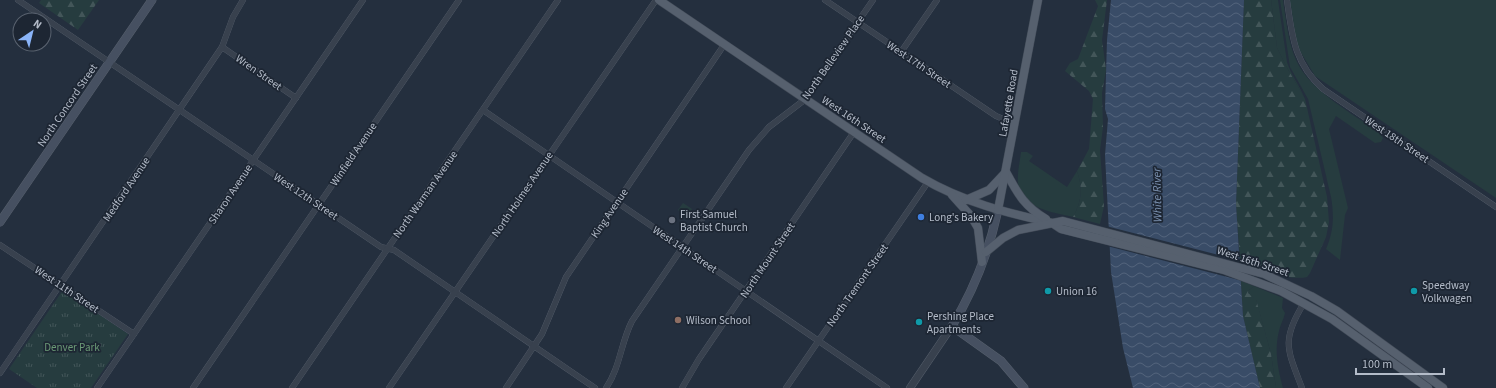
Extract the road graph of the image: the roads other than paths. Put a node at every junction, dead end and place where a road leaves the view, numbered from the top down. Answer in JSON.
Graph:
{"nodes":[{"id":1,"x":18,"y":0,"type":"edge"},
{"id":2,"x":152,"y":0,"type":"edge"},
{"id":3,"x":243,"y":0,"type":"edge"},
{"id":4,"x":363,"y":0,"type":"edge"},
{"id":5,"x":459,"y":0,"type":"edge"},
{"id":6,"x":558,"y":0,"type":"edge"},
{"id":7,"x":656,"y":0,"type":"edge"},
{"id":8,"x":659,"y":0,"type":"edge"},
{"id":9,"x":825,"y":0,"type":"edge"},
{"id":10,"x":873,"y":0,"type":"edge"},
{"id":11,"x":936,"y":0,"type":"edge"},
{"id":12,"x":1038,"y":0,"type":"edge"},
{"id":13,"x":1287,"y":0,"type":"edge"},
{"id":14,"x":858,"y":22,"type":"junction"},
{"id":15,"x":724,"y":45,"type":"junction"},
{"id":16,"x":222,"y":46,"type":"junction"},
{"id":17,"x":901,"y":52,"type":"junction"},
{"id":18,"x":110,"y":62,"type":"junction"},
{"id":19,"x":296,"y":98,"type":"junction"},
{"id":20,"x":805,"y":99,"type":"junction"},
{"id":21,"x":179,"y":110,"type":"junction"},
{"id":22,"x":483,"y":110,"type":"junction"},
{"id":23,"x":1015,"y":124,"type":"junction"},
{"id":24,"x":854,"y":132,"type":"junction"},
{"id":25,"x":549,"y":155,"type":"junction"},
{"id":26,"x":253,"y":160,"type":"junction"},
{"id":27,"x":1006,"y":172,"type":"junction"},
{"id":28,"x":928,"y":182,"type":"junction"},
{"id":29,"x":950,"y":193,"type":"junction"},
{"id":30,"x":966,"y":200,"type":"junction"},
{"id":31,"x":617,"y":202,"type":"junction"},
{"id":32,"x":318,"y":205,"type":"junction"},
{"id":33,"x":1496,"y":207,"type":"edge"},
{"id":34,"x":998,"y":210,"type":"junction"},
{"id":35,"x":0,"y":222,"type":"edge"},
{"id":36,"x":1052,"y":223,"type":"junction"},
{"id":37,"x":1074,"y":228,"type":"junction"},
{"id":38,"x":0,"y":244,"type":"edge"},
{"id":39,"x":387,"y":248,"type":"junction"},
{"id":40,"x":683,"y":248,"type":"junction"},
{"id":41,"x":986,"y":252,"type":"junction"},
{"id":42,"x":982,"y":262,"type":"junction"},
{"id":43,"x":60,"y":285,"type":"junction"},
{"id":44,"x":746,"y":291,"type":"junction"},
{"id":45,"x":455,"y":292,"type":"junction"},
{"id":46,"x":1304,"y":303,"type":"junction"},
{"id":47,"x":952,"y":326,"type":"junction"},
{"id":48,"x":134,"y":334,"type":"junction"},
{"id":49,"x":819,"y":341,"type":"junction"},
{"id":50,"x":534,"y":347,"type":"junction"},
{"id":51,"x":0,"y":373,"type":"edge"},
{"id":52,"x":97,"y":388,"type":"edge"},
{"id":53,"x":193,"y":388,"type":"edge"},
{"id":54,"x":292,"y":388,"type":"edge"},
{"id":55,"x":389,"y":388,"type":"edge"},
{"id":56,"x":506,"y":388,"type":"edge"},
{"id":57,"x":595,"y":388,"type":"edge"},
{"id":58,"x":606,"y":388,"type":"edge"},
{"id":59,"x":682,"y":388,"type":"edge"},
{"id":60,"x":786,"y":388,"type":"edge"},
{"id":61,"x":887,"y":388,"type":"edge"},
{"id":62,"x":910,"y":388,"type":"edge"},
{"id":63,"x":1024,"y":388,"type":"edge"},
{"id":64,"x":1302,"y":388,"type":"edge"},
{"id":65,"x":1428,"y":388,"type":"edge"},
{"id":66,"x":1443,"y":388,"type":"edge"}],
"edges":[{"from":1,"to":18,"type":"street","name":"West 12th Street"},
{"from":2,"to":18,"type":"main road","name":"North Concord Street"},
{"from":3,"to":16,"type":"street","name":"Medford Avenue"},
{"from":4,"to":19,"type":"street","name":"Sharon Avenue"},
{"from":5,"to":32,"type":"street","name":"Winfield Avenue"},
{"from":6,"to":22,"type":"street","name":"North Warman Avenue"},
{"from":7,"to":25,"type":"street","name":"North Holmes Avenue"},
{"from":8,"to":15,"type":"main road","name":"West 16th Street"},
{"from":9,"to":14,"type":"street","name":"West 17th Street"},
{"from":10,"to":14,"type":"street","name":"North Belleview Place"},
{"from":11,"to":17,"type":"street"},
{"from":12,"to":23,"type":"main road","name":"Lafayette Road"},
{"from":13,"to":33,"type":"street","name":"West 18th Street"},
{"from":14,"to":17,"type":"street","name":"West 17th Street"},
{"from":14,"to":20,"type":"street","name":"North Belleview Place"},
{"from":15,"to":20,"type":"main road","name":"West 16th Street"},
{"from":15,"to":31,"type":"street","name":"King Avenue"},
{"from":16,"to":19,"type":"street","name":"Wren Street"},
{"from":16,"to":21,"type":"street","name":"Medford Avenue"},
{"from":17,"to":23,"type":"street","name":"West 17th Street"},
{"from":18,"to":21,"type":"street","name":"West 12th Street"},
{"from":18,"to":35,"type":"main road","name":"North Concord Street"},
{"from":19,"to":26,"type":"street","name":"Sharon Avenue"},
{"from":20,"to":24,"type":"main road","name":"West 16th Street"},
{"from":20,"to":40,"type":"street","name":"North Belleview Place"},
{"from":21,"to":26,"type":"street","name":"West 12th Street"},
{"from":21,"to":43,"type":"street","name":"Medford Avenue"},
{"from":22,"to":25,"type":"street","name":"West 14th Street"},
{"from":22,"to":39,"type":"street","name":"North Warman Avenue"},
{"from":23,"to":27,"type":"main road","name":"Lafayette Road"},
{"from":24,"to":28,"type":"main road","name":"West 16th Street"},
{"from":24,"to":44,"type":"street","name":"North Mount Street"},
{"from":25,"to":31,"type":"street","name":"West 14th Street"},
{"from":25,"to":45,"type":"street","name":"North Holmes Avenue"},
{"from":26,"to":32,"type":"street","name":"West 12th Street"},
{"from":26,"to":48,"type":"street","name":"Sharon Avenue"},
{"from":27,"to":30,"type":"main road"},
{"from":27,"to":34,"type":"main road","name":"Lafayette Road"},
{"from":27,"to":36,"type":"main road"},
{"from":28,"to":29,"type":"main road","name":"West 16th Street"},
{"from":28,"to":49,"type":"street","name":"North Tremont Street"},
{"from":29,"to":30,"type":"main road","name":"West 16th Street"},
{"from":29,"to":42,"type":"main road"},
{"from":30,"to":34,"type":"main road","name":"West 16th Street"},
{"from":31,"to":40,"type":"street","name":"West 14th Street"},
{"from":31,"to":50,"type":"street","name":"King Avenue"},
{"from":32,"to":39,"type":"street","name":"West 12th Street"},
{"from":32,"to":53,"type":"street","name":"Winfield Avenue"},
{"from":34,"to":36,"type":"main road","name":"West 16th Street"},
{"from":34,"to":41,"type":"main road"},
{"from":36,"to":37,"type":"main road","name":"West 16th Street"},
{"from":36,"to":41,"type":"main road"},
{"from":37,"to":46,"type":"main road","name":"West 16th Street"},
{"from":37,"to":66,"type":"main road","name":"West 16th Street"},
{"from":38,"to":43,"type":"street","name":"West 11th Street"},
{"from":39,"to":45,"type":"street","name":"West 12th Street"},
{"from":39,"to":54,"type":"street","name":"North Warman Avenue"},
{"from":40,"to":44,"type":"street","name":"West 14th Street"},
{"from":40,"to":58,"type":"street","name":"North Belleview Place"},
{"from":41,"to":42,"type":"main road"},
{"from":42,"to":47,"type":"main road"},
{"from":43,"to":48,"type":"street","name":"West 11th Street"},
{"from":43,"to":51,"type":"street","name":"Medford Avenue"},
{"from":44,"to":49,"type":"street","name":"West 14th Street"},
{"from":44,"to":59,"type":"street","name":"North Mount Street"},
{"from":45,"to":50,"type":"street","name":"West 12th Street"},
{"from":45,"to":55,"type":"street","name":"North Holmes Avenue"},
{"from":46,"to":64,"type":"street"},
{"from":46,"to":65,"type":"main road","name":"West 16th Street"},
{"from":47,"to":62,"type":"street"},
{"from":47,"to":63,"type":"main road"},
{"from":48,"to":52,"type":"street","name":"Sharon Avenue"},
{"from":49,"to":60,"type":"street","name":"North Tremont Street"},
{"from":49,"to":61,"type":"street","name":"West 14th Street"},
{"from":50,"to":56,"type":"street","name":"King Avenue"},
{"from":50,"to":57,"type":"street","name":"West 12th Street"}]}
